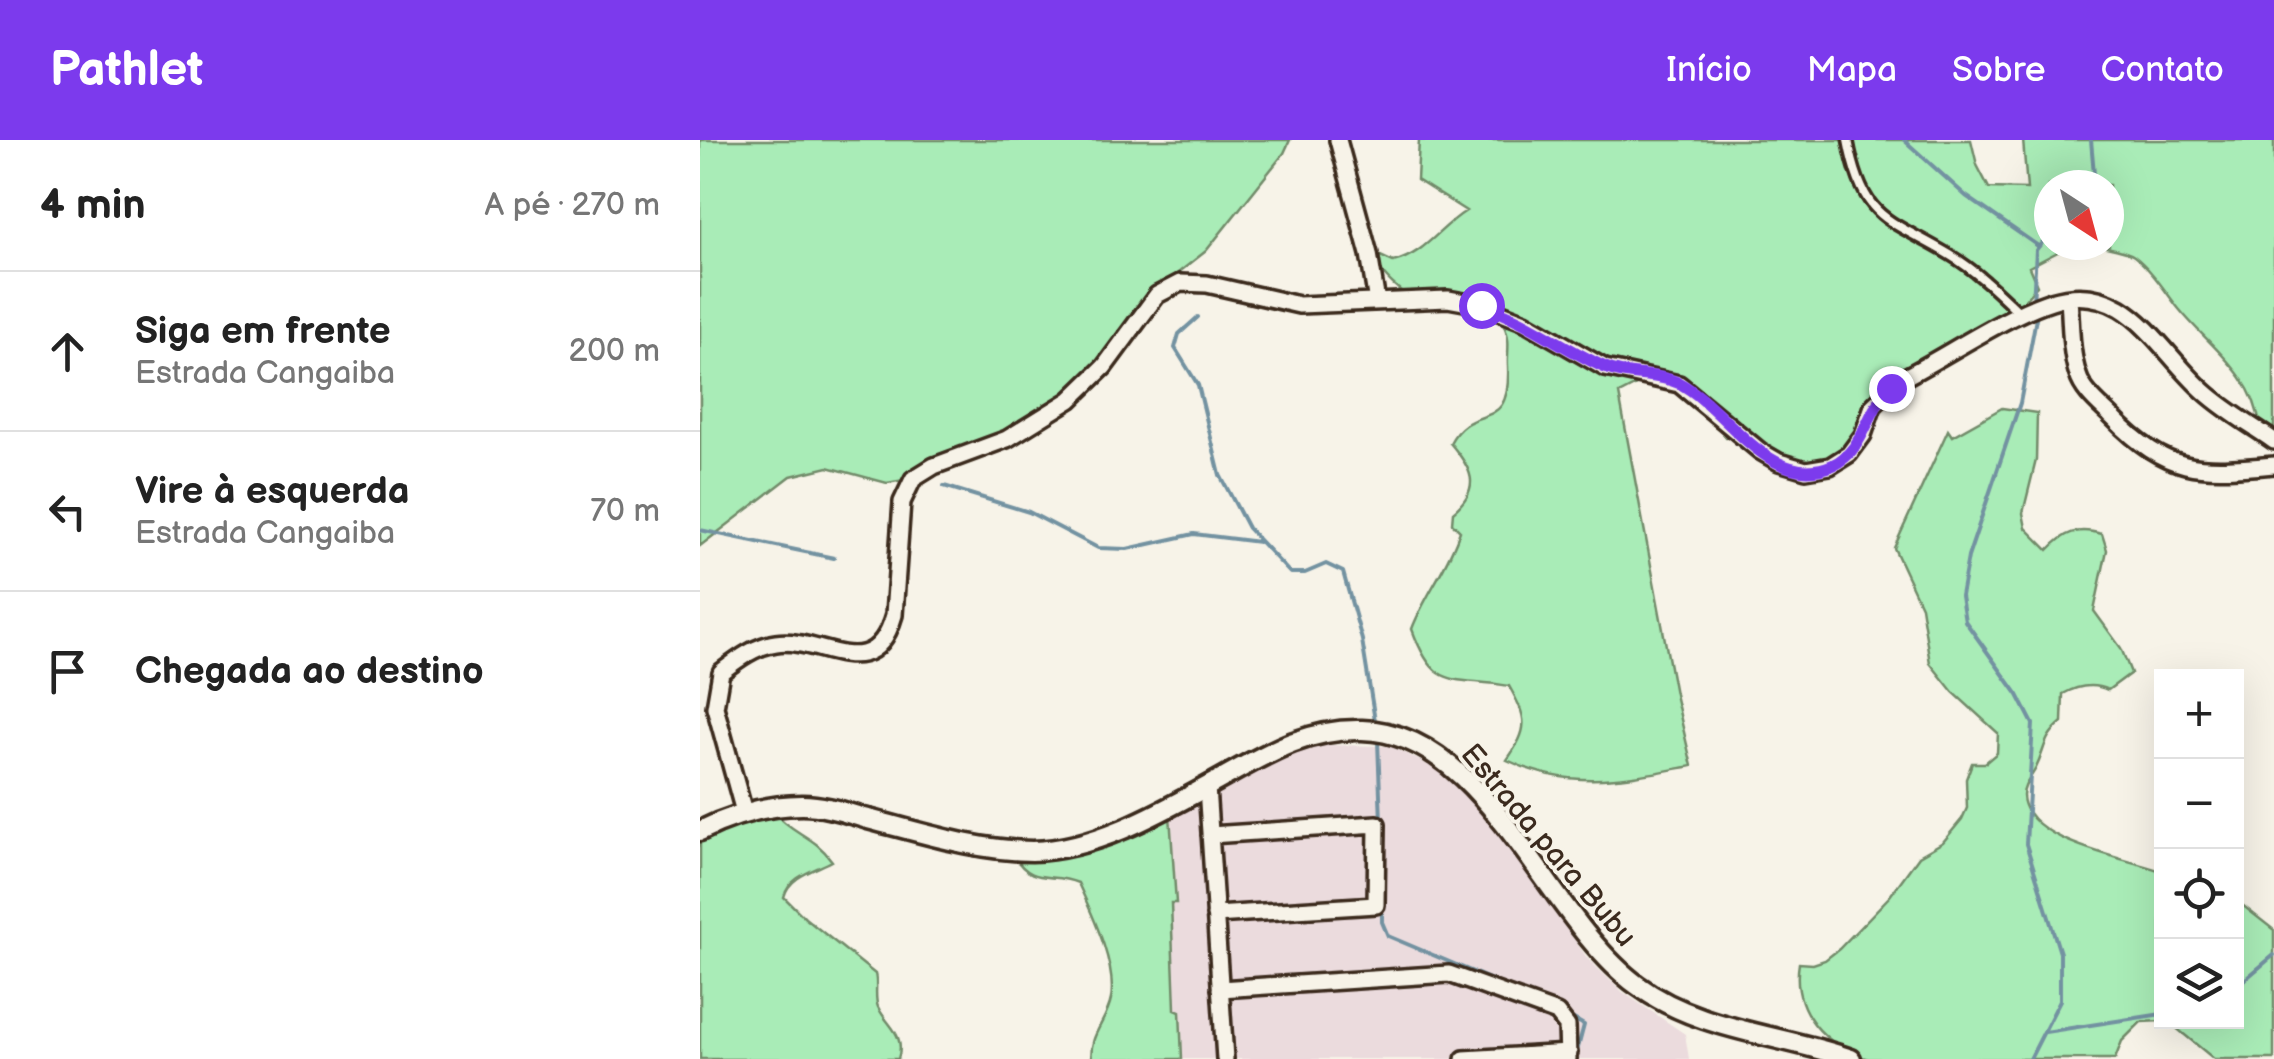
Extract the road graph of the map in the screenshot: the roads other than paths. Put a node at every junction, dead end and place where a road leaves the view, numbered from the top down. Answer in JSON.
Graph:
{"nodes":[{"id":1,"x":1338,"y":140,"type":"edge"},
{"id":2,"x":1848,"y":140,"type":"edge"},
{"id":3,"x":2069,"y":298,"type":"junction"},
{"id":4,"x":1377,"y":302,"type":"junction"},
{"id":5,"x":2022,"y":315,"type":"junction"},
{"id":6,"x":2274,"y":441,"type":"edge"},
{"id":7,"x":2274,"y":465,"type":"edge"},
{"id":8,"x":1208,"y":787,"type":"junction"},
{"id":9,"x":744,"y":812,"type":"junction"},
{"id":10,"x":700,"y":831,"type":"edge"},
{"id":11,"x":1210,"y":834,"type":"junction"},
{"id":12,"x":1216,"y":916,"type":"junction"},
{"id":13,"x":1220,"y":989,"type":"junction"},
{"id":14,"x":1569,"y":1056,"type":"edge"},
{"id":15,"x":1225,"y":1059,"type":"edge"},
{"id":16,"x":1464,"y":1059,"type":"edge"},
{"id":17,"x":1851,"y":1059,"type":"edge"}],
"edges":[{"from":1,"to":4,"type":"street"},
{"from":2,"to":5,"type":"lane"},
{"from":3,"to":5,"type":"street"},
{"from":3,"to":6,"type":"street"},
{"from":3,"to":7,"type":"street"},
{"from":4,"to":5,"type":"street"},
{"from":4,"to":9,"type":"street"},
{"from":8,"to":9,"type":"street","name":"Estrada para Bubu"},
{"from":8,"to":11,"type":"street"},
{"from":8,"to":17,"type":"street","name":"Estrada para Bubu"},
{"from":9,"to":10,"type":"street","name":"Estrada para Bubu"},
{"from":11,"to":12,"type":"street"},
{"from":11,"to":12,"type":"street"},
{"from":12,"to":13,"type":"street"},
{"from":13,"to":14,"type":"street"},
{"from":13,"to":15,"type":"street"},
{"from":14,"to":16,"type":"street"}]}
